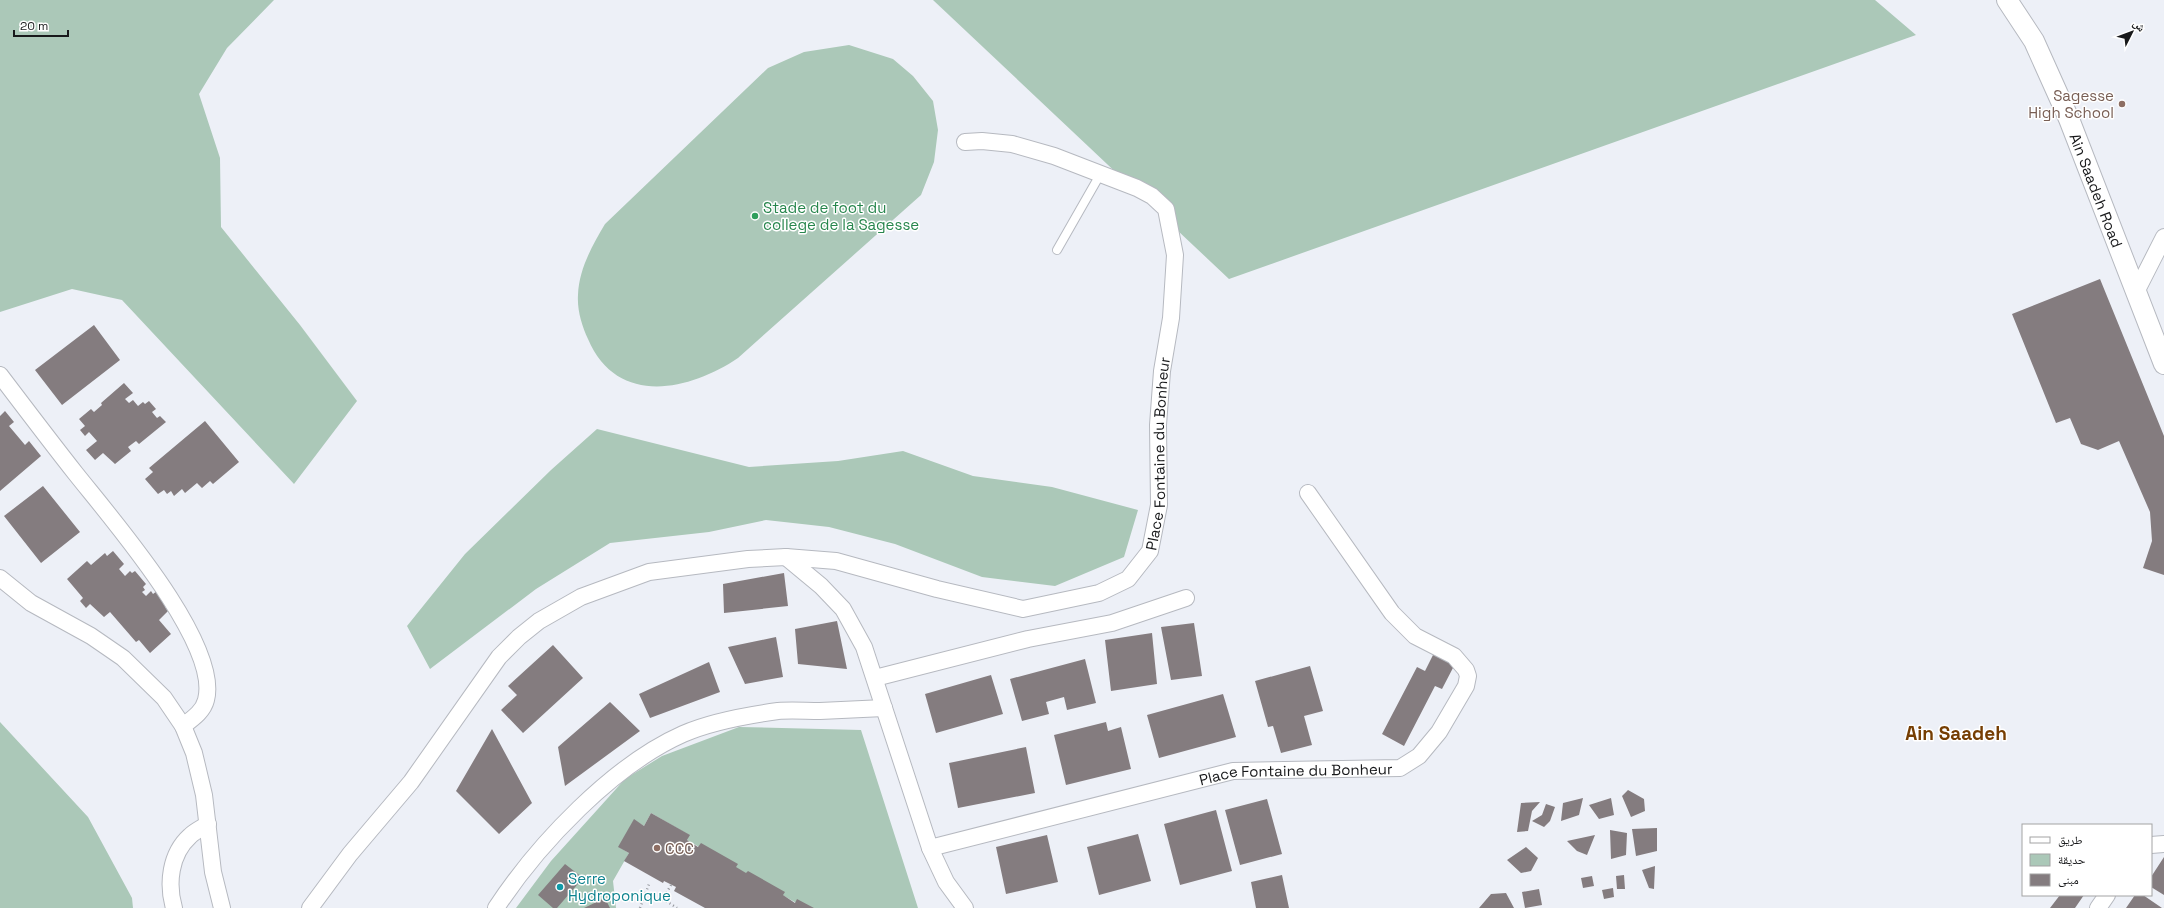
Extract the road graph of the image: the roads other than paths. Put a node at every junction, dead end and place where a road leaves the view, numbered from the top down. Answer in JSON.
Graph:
{"nodes":[{"id":1,"x":2007,"y":0,"type":"edge"},
{"id":2,"x":965,"y":142,"type":"dead end"},
{"id":3,"x":1101,"y":173,"type":"junction"},
{"id":4,"x":2164,"y":237,"type":"edge"},
{"id":5,"x":1057,"y":250,"type":"dead end"},
{"id":6,"x":2136,"y":292,"type":"junction"},
{"id":7,"x":2164,"y":364,"type":"edge"},
{"id":8,"x":0,"y":375,"type":"edge"},
{"id":9,"x":1308,"y":493,"type":"dead end"},
{"id":10,"x":786,"y":557,"type":"junction"},
{"id":11,"x":0,"y":578,"type":"edge"},
{"id":12,"x":1186,"y":598,"type":"dead end"},
{"id":13,"x":875,"y":678,"type":"junction"},
{"id":14,"x":884,"y":708,"type":"junction"},
{"id":15,"x":183,"y":726,"type":"junction"},
{"id":16,"x":208,"y":824,"type":"junction"},
{"id":17,"x":2164,"y":844,"type":"edge"},
{"id":18,"x":2152,"y":846,"type":"edge"},
{"id":19,"x":930,"y":848,"type":"junction"},
{"id":20,"x":2106,"y":896,"type":"edge"},
{"id":21,"x":174,"y":908,"type":"edge"},
{"id":22,"x":222,"y":908,"type":"edge"},
{"id":23,"x":310,"y":908,"type":"edge"},
{"id":24,"x":496,"y":908,"type":"edge"},
{"id":25,"x":965,"y":908,"type":"edge"},
{"id":26,"x":2098,"y":908,"type":"edge"}],
"edges":[{"from":1,"to":6,"type":"street","name":"Ain Saadeh Road"},
{"from":2,"to":3,"type":"street","name":"Place Fontaine du Bonheur"},
{"from":3,"to":5,"type":"lane"},
{"from":3,"to":10,"type":"street","name":"Place Fontaine du Bonheur"},
{"from":4,"to":6,"type":"street"},
{"from":6,"to":7,"type":"street","name":"Ain Saadeh Road"},
{"from":8,"to":15,"type":"street"},
{"from":9,"to":19,"type":"street","name":"Place Fontaine du Bonheur"},
{"from":10,"to":13,"type":"street"},
{"from":10,"to":23,"type":"street","name":"Place Fontaine du Bonheur"},
{"from":11,"to":15,"type":"street"},
{"from":12,"to":13,"type":"street"},
{"from":13,"to":14,"type":"street"},
{"from":14,"to":19,"type":"street"},
{"from":14,"to":24,"type":"street"},
{"from":15,"to":16,"type":"street"},
{"from":16,"to":21,"type":"street"},
{"from":16,"to":22,"type":"street"},
{"from":17,"to":18,"type":"street"},
{"from":19,"to":25,"type":"street"},
{"from":20,"to":26,"type":"street"}]}
